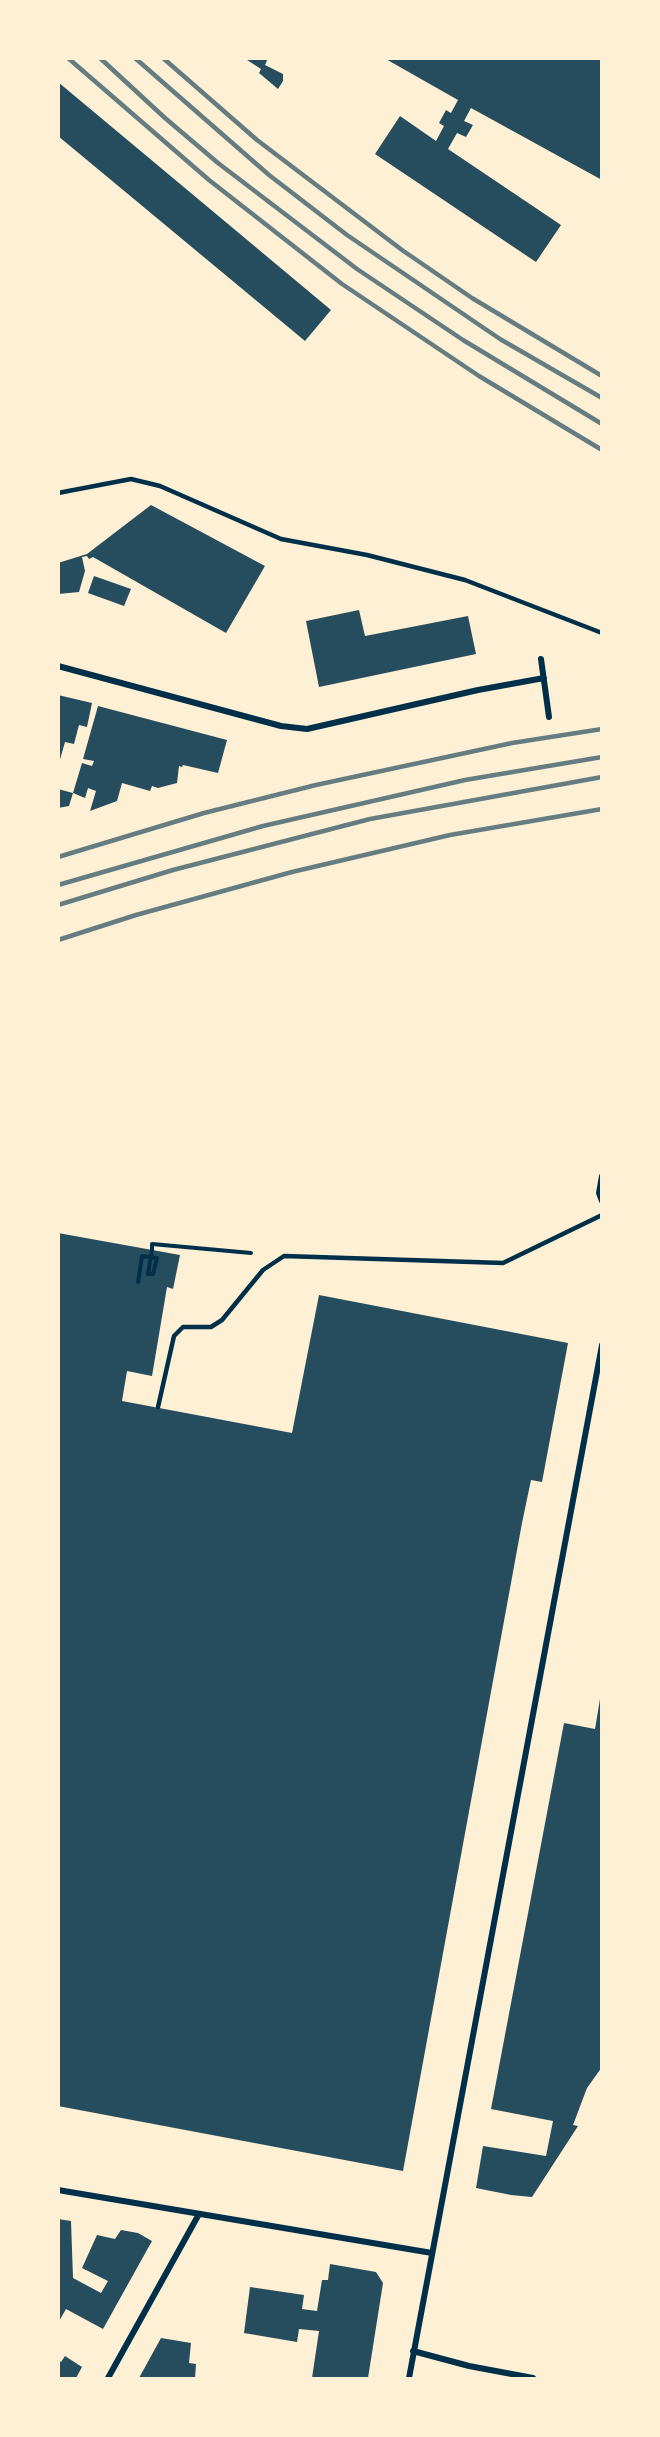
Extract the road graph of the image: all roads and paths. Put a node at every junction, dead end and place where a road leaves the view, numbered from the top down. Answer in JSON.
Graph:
{"nodes":[{"id":1,"x":58,"y":493,"type":"edge"},
{"id":2,"x":602,"y":633,"type":"edge"},
{"id":3,"x":541,"y":659,"type":"dead end"},
{"id":4,"x":58,"y":666,"type":"edge"},
{"id":5,"x":544,"y":678,"type":"junction"},
{"id":6,"x":549,"y":717,"type":"dead end"},
{"id":7,"x":602,"y":1176,"type":"edge"},
{"id":8,"x":602,"y":1201,"type":"edge"},
{"id":9,"x":602,"y":1215,"type":"edge"},
{"id":10,"x":284,"y":1256,"type":"junction"},
{"id":11,"x":138,"y":1282,"type":"dead end"},
{"id":12,"x":602,"y":1345,"type":"edge"},
{"id":13,"x":158,"y":1407,"type":"dead end"},
{"id":14,"x":58,"y":2190,"type":"edge"},
{"id":15,"x":199,"y":2214,"type":"junction"},
{"id":16,"x":432,"y":2253,"type":"junction"},
{"id":17,"x":413,"y":2351,"type":"junction"},
{"id":18,"x":108,"y":2379,"type":"edge"},
{"id":19,"x":409,"y":2379,"type":"edge"},
{"id":20,"x":533,"y":2379,"type":"edge"}],
"edges":[{"from":1,"to":2,"type":"lane"},
{"from":3,"to":5,"type":"street"},
{"from":4,"to":5,"type":"street"},
{"from":5,"to":6,"type":"street"},
{"from":7,"to":8,"type":"street"},
{"from":9,"to":10,"type":"lane"},
{"from":10,"to":11,"type":"path"},
{"from":10,"to":13,"type":"lane"},
{"from":12,"to":16,"type":"street"},
{"from":14,"to":15,"type":"street"},
{"from":15,"to":16,"type":"street"},
{"from":15,"to":18,"type":"street"},
{"from":16,"to":17,"type":"street"},
{"from":17,"to":19,"type":"street"},
{"from":17,"to":20,"type":"street"}]}
